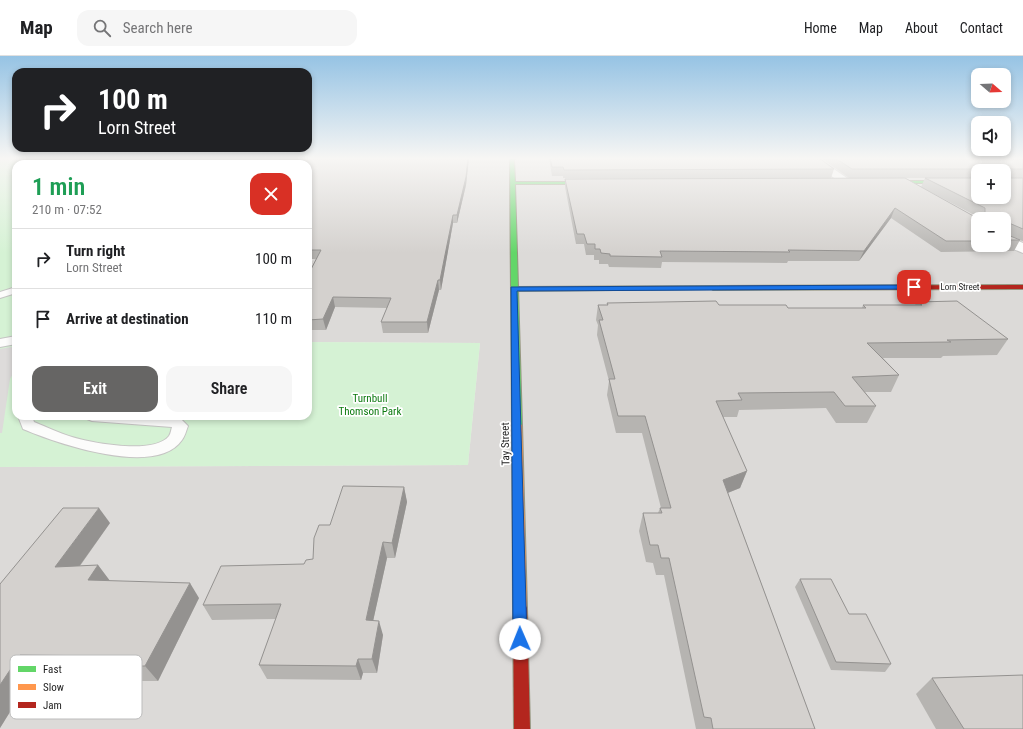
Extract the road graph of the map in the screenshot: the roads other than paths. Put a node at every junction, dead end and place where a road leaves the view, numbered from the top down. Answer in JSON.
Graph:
{"nodes":[{"id":1,"x":512,"y":189,"type":"edge"},
{"id":2,"x":917,"y":189,"type":"edge"},
{"id":3,"x":922,"y":192,"type":"edge"},
{"id":4,"x":1011,"y":242,"type":"edge"},
{"id":5,"x":1023,"y":249,"type":"edge"},
{"id":6,"x":1023,"y":287,"type":"edge"},
{"id":7,"x":514,"y":289,"type":"junction"},
{"id":8,"x":12,"y":291,"type":"edge"},
{"id":9,"x":0,"y":294,"type":"edge"},
{"id":10,"x":12,"y":341,"type":"edge"},
{"id":11,"x":0,"y":343,"type":"edge"},
{"id":12,"x":26,"y":420,"type":"edge"},
{"id":13,"x":148,"y":420,"type":"edge"},
{"id":14,"x":522,"y":729,"type":"edge"}],
"edges":[{"from":1,"to":7,"type":"main road","name":"Tay Street"},
{"from":2,"to":3,"type":"street"},
{"from":4,"to":5,"type":"street"},
{"from":6,"to":7,"type":"main road","name":"Lorn Street"},
{"from":7,"to":14,"type":"main road","name":"Tay Street"},
{"from":8,"to":9,"type":"lane"},
{"from":10,"to":11,"type":"lane"},
{"from":12,"to":13,"type":"lane"}]}
